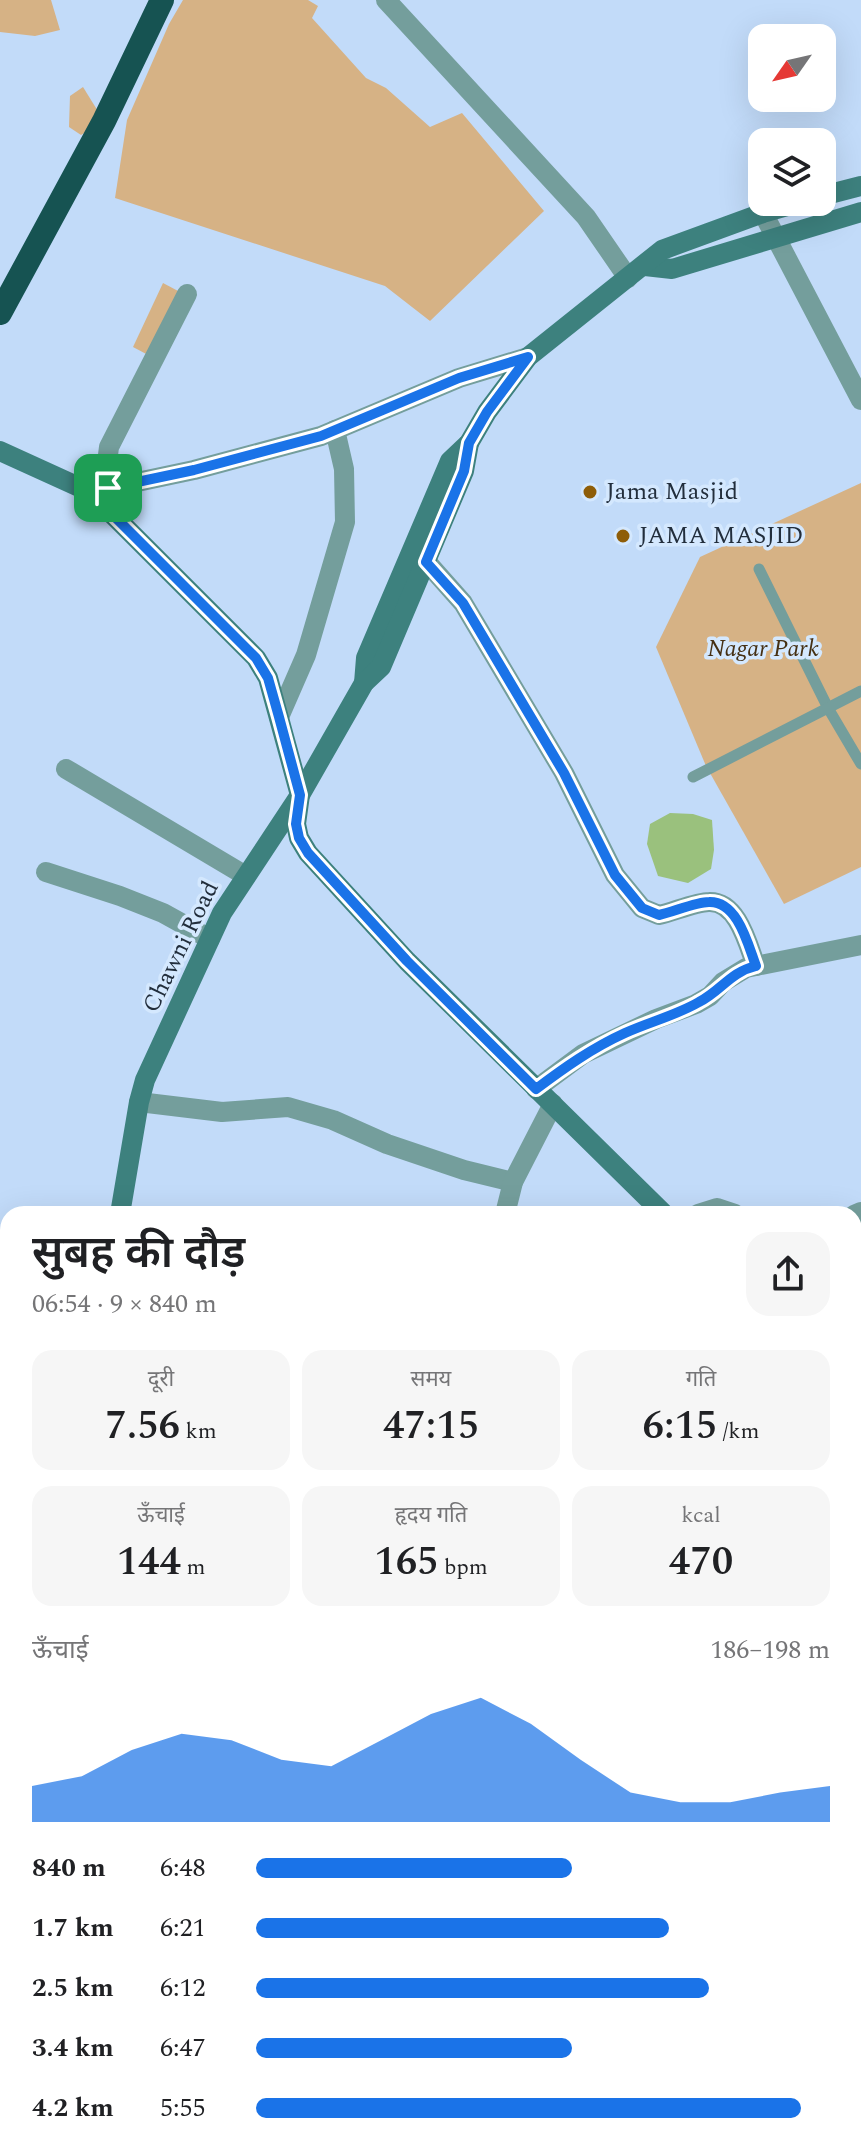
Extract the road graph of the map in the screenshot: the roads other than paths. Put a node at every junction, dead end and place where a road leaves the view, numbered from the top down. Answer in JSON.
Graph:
{"nodes":[{"id":1,"x":162,"y":0,"type":"edge"},
{"id":2,"x":386,"y":0,"type":"edge"},
{"id":3,"x":861,"y":186,"type":"edge"},
{"id":4,"x":836,"y":192,"type":"edge"},
{"id":5,"x":861,"y":212,"type":"edge"},
{"id":6,"x":755,"y":216,"type":"edge"},
{"id":7,"x":765,"y":216,"type":"edge"},
{"id":8,"x":777,"y":236,"type":"junction"},
{"id":9,"x":636,"y":272,"type":"junction"},
{"id":10,"x":187,"y":294,"type":"dead end"},
{"id":11,"x":0,"y":313,"type":"edge"},
{"id":12,"x":528,"y":357,"type":"junction"},
{"id":13,"x":861,"y":400,"type":"edge"},
{"id":14,"x":335,"y":430,"type":"junction"},
{"id":15,"x":0,"y":451,"type":"edge"},
{"id":16,"x":99,"y":490,"type":"junction"},
{"id":17,"x":420,"y":555,"type":"junction"},
{"id":18,"x":759,"y":569,"type":"dead end"},
{"id":19,"x":861,"y":691,"type":"edge"},
{"id":20,"x":828,"y":708,"type":"junction"},
{"id":21,"x":279,"y":717,"type":"junction"},
{"id":22,"x":861,"y":764,"type":"edge"},
{"id":23,"x":66,"y":769,"type":"dead end"},
{"id":24,"x":693,"y":777,"type":"dead end"},
{"id":25,"x":300,"y":795,"type":"junction"},
{"id":26,"x":46,"y":872,"type":"dead end"},
{"id":27,"x":246,"y":876,"type":"junction"},
{"id":28,"x":210,"y":939,"type":"junction"},
{"id":29,"x":861,"y":945,"type":"edge"},
{"id":30,"x":756,"y":966,"type":"junction"},
{"id":31,"x":536,"y":1089,"type":"junction"},
{"id":32,"x":139,"y":1102,"type":"junction"},
{"id":33,"x":553,"y":1104,"type":"junction"},
{"id":34,"x":513,"y":1182,"type":"junction"},
{"id":35,"x":121,"y":1206,"type":"edge"},
{"id":36,"x":507,"y":1206,"type":"edge"},
{"id":37,"x":656,"y":1206,"type":"edge"}],
"edges":[{"from":1,"to":11,"type":"highway"},
{"from":2,"to":9,"type":"street"},
{"from":3,"to":4,"type":"street"},
{"from":5,"to":8,"type":"street"},
{"from":6,"to":9,"type":"street","name":"Chawni Road"},
{"from":7,"to":8,"type":"street"},
{"from":8,"to":9,"type":"street"},
{"from":8,"to":13,"type":"street"},
{"from":9,"to":12,"type":"street","name":"Chawni Road"},
{"from":10,"to":16,"type":"street"},
{"from":12,"to":14,"type":"street"},
{"from":12,"to":17,"type":"street","name":"Chawni Road"},
{"from":14,"to":16,"type":"street"},
{"from":14,"to":21,"type":"street"},
{"from":15,"to":16,"type":"street"},
{"from":16,"to":21,"type":"street"},
{"from":17,"to":25,"type":"street","name":"Chawni Road"},
{"from":17,"to":30,"type":"street"},
{"from":18,"to":20,"type":"lane"},
{"from":19,"to":20,"type":"lane"},
{"from":20,"to":22,"type":"lane"},
{"from":20,"to":24,"type":"lane"},
{"from":21,"to":25,"type":"street"},
{"from":23,"to":27,"type":"street"},
{"from":25,"to":27,"type":"street","name":"Chawni Road"},
{"from":25,"to":31,"type":"street"},
{"from":26,"to":28,"type":"street"},
{"from":27,"to":28,"type":"street","name":"Chawni Road"},
{"from":28,"to":32,"type":"street","name":"Chawni Road"},
{"from":29,"to":30,"type":"street"},
{"from":30,"to":31,"type":"street"},
{"from":31,"to":33,"type":"street"},
{"from":32,"to":34,"type":"street"},
{"from":32,"to":35,"type":"street","name":"Chawni Road"},
{"from":33,"to":34,"type":"street"},
{"from":33,"to":37,"type":"street"},
{"from":34,"to":36,"type":"street"}]}
